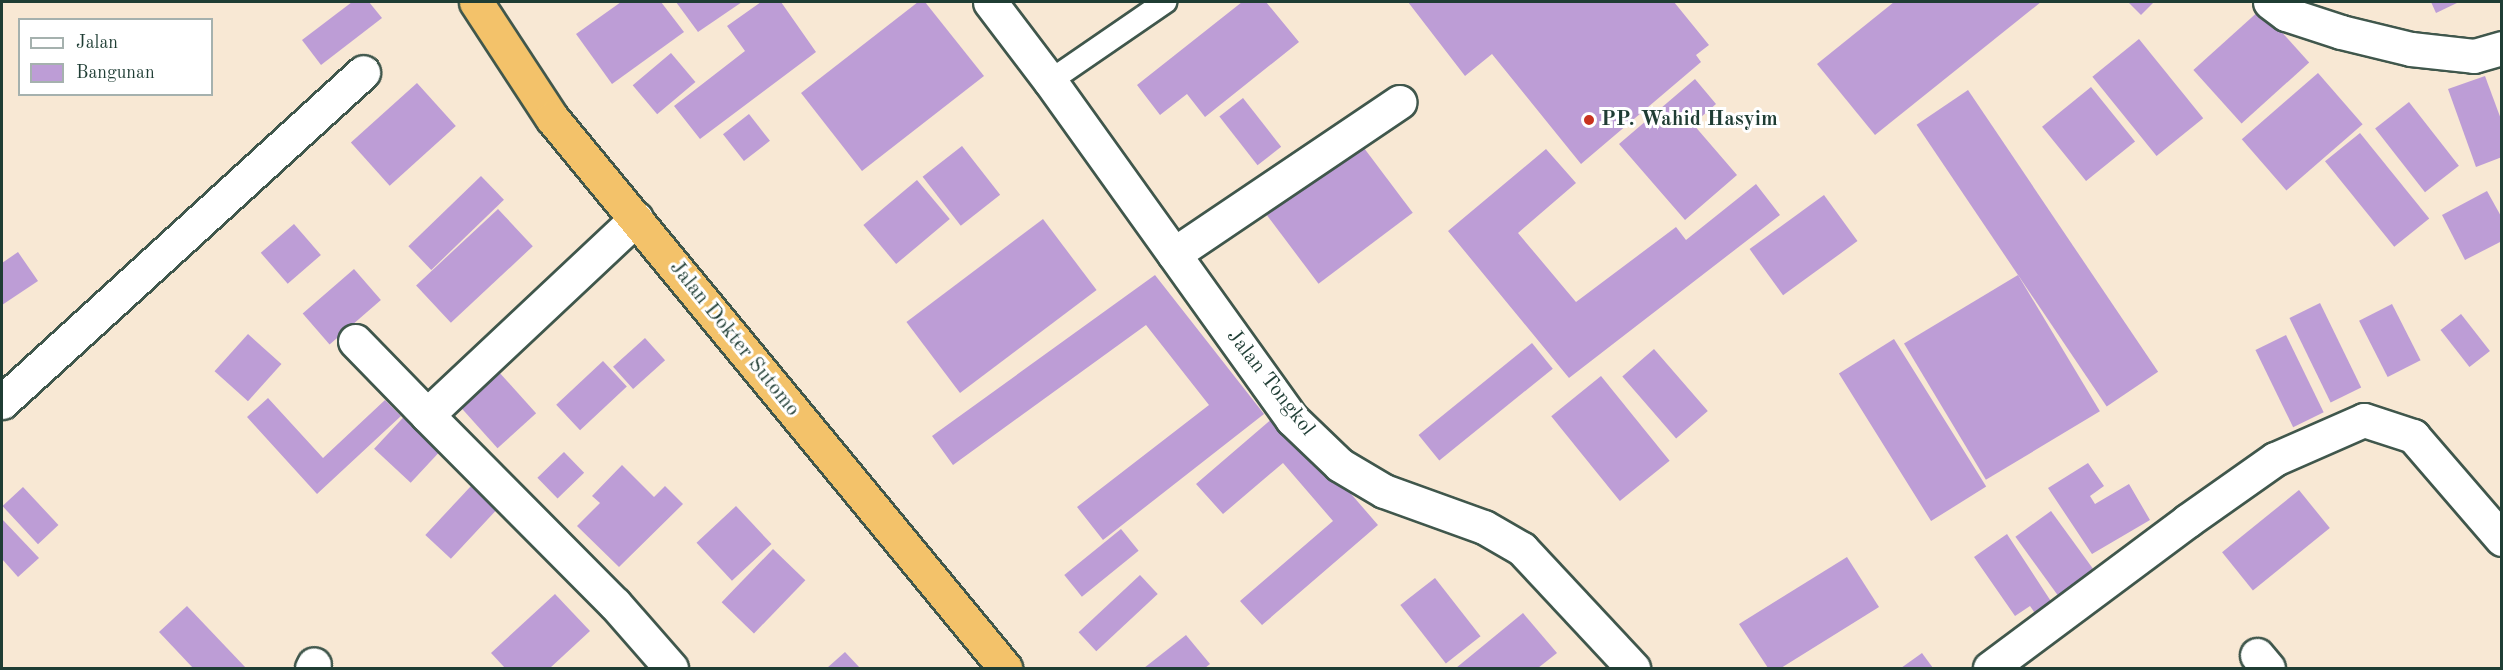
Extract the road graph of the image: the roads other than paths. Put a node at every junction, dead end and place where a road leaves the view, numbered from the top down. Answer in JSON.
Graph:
{"nodes":[{"id":1,"x":476,"y":2,"type":"edge"},
{"id":2,"x":990,"y":2,"type":"edge"},
{"id":3,"x":1165,"y":2,"type":"edge"},
{"id":4,"x":2270,"y":2,"type":"edge"},
{"id":5,"x":2502,"y":48,"type":"edge"},
{"id":6,"x":363,"y":72,"type":"dead end"},
{"id":7,"x":1050,"y":81,"type":"junction"},
{"id":8,"x":1399,"y":102,"type":"dead end"},
{"id":9,"x":636,"y":219,"type":"junction"},
{"id":10,"x":1174,"y":254,"type":"junction"},
{"id":11,"x":355,"y":341,"type":"dead end"},
{"id":12,"x":2,"y":402,"type":"edge"},
{"id":13,"x":427,"y":415,"type":"junction"},
{"id":14,"x":2502,"y":539,"type":"edge"},
{"id":15,"x":670,"y":669,"type":"edge"},
{"id":16,"x":1005,"y":669,"type":"edge"},
{"id":17,"x":1633,"y":669,"type":"edge"},
{"id":18,"x":1990,"y":669,"type":"edge"}],
"edges":[{"from":1,"to":9,"type":"highway","name":"Jalan Dokter Sutomo"},
{"from":2,"to":7,"type":"street","name":"Jalan Tongkol"},
{"from":3,"to":7,"type":"lane"},
{"from":4,"to":5,"type":"street"},
{"from":6,"to":12,"type":"street"},
{"from":7,"to":10,"type":"street","name":"Jalan Tongkol"},
{"from":8,"to":10,"type":"street"},
{"from":9,"to":13,"type":"street"},
{"from":9,"to":16,"type":"highway","name":"Jalan Dokter Sutomo"},
{"from":10,"to":17,"type":"street","name":"Jalan Tongkol"},
{"from":11,"to":13,"type":"street"},
{"from":13,"to":15,"type":"street"},
{"from":14,"to":18,"type":"street"}]}
